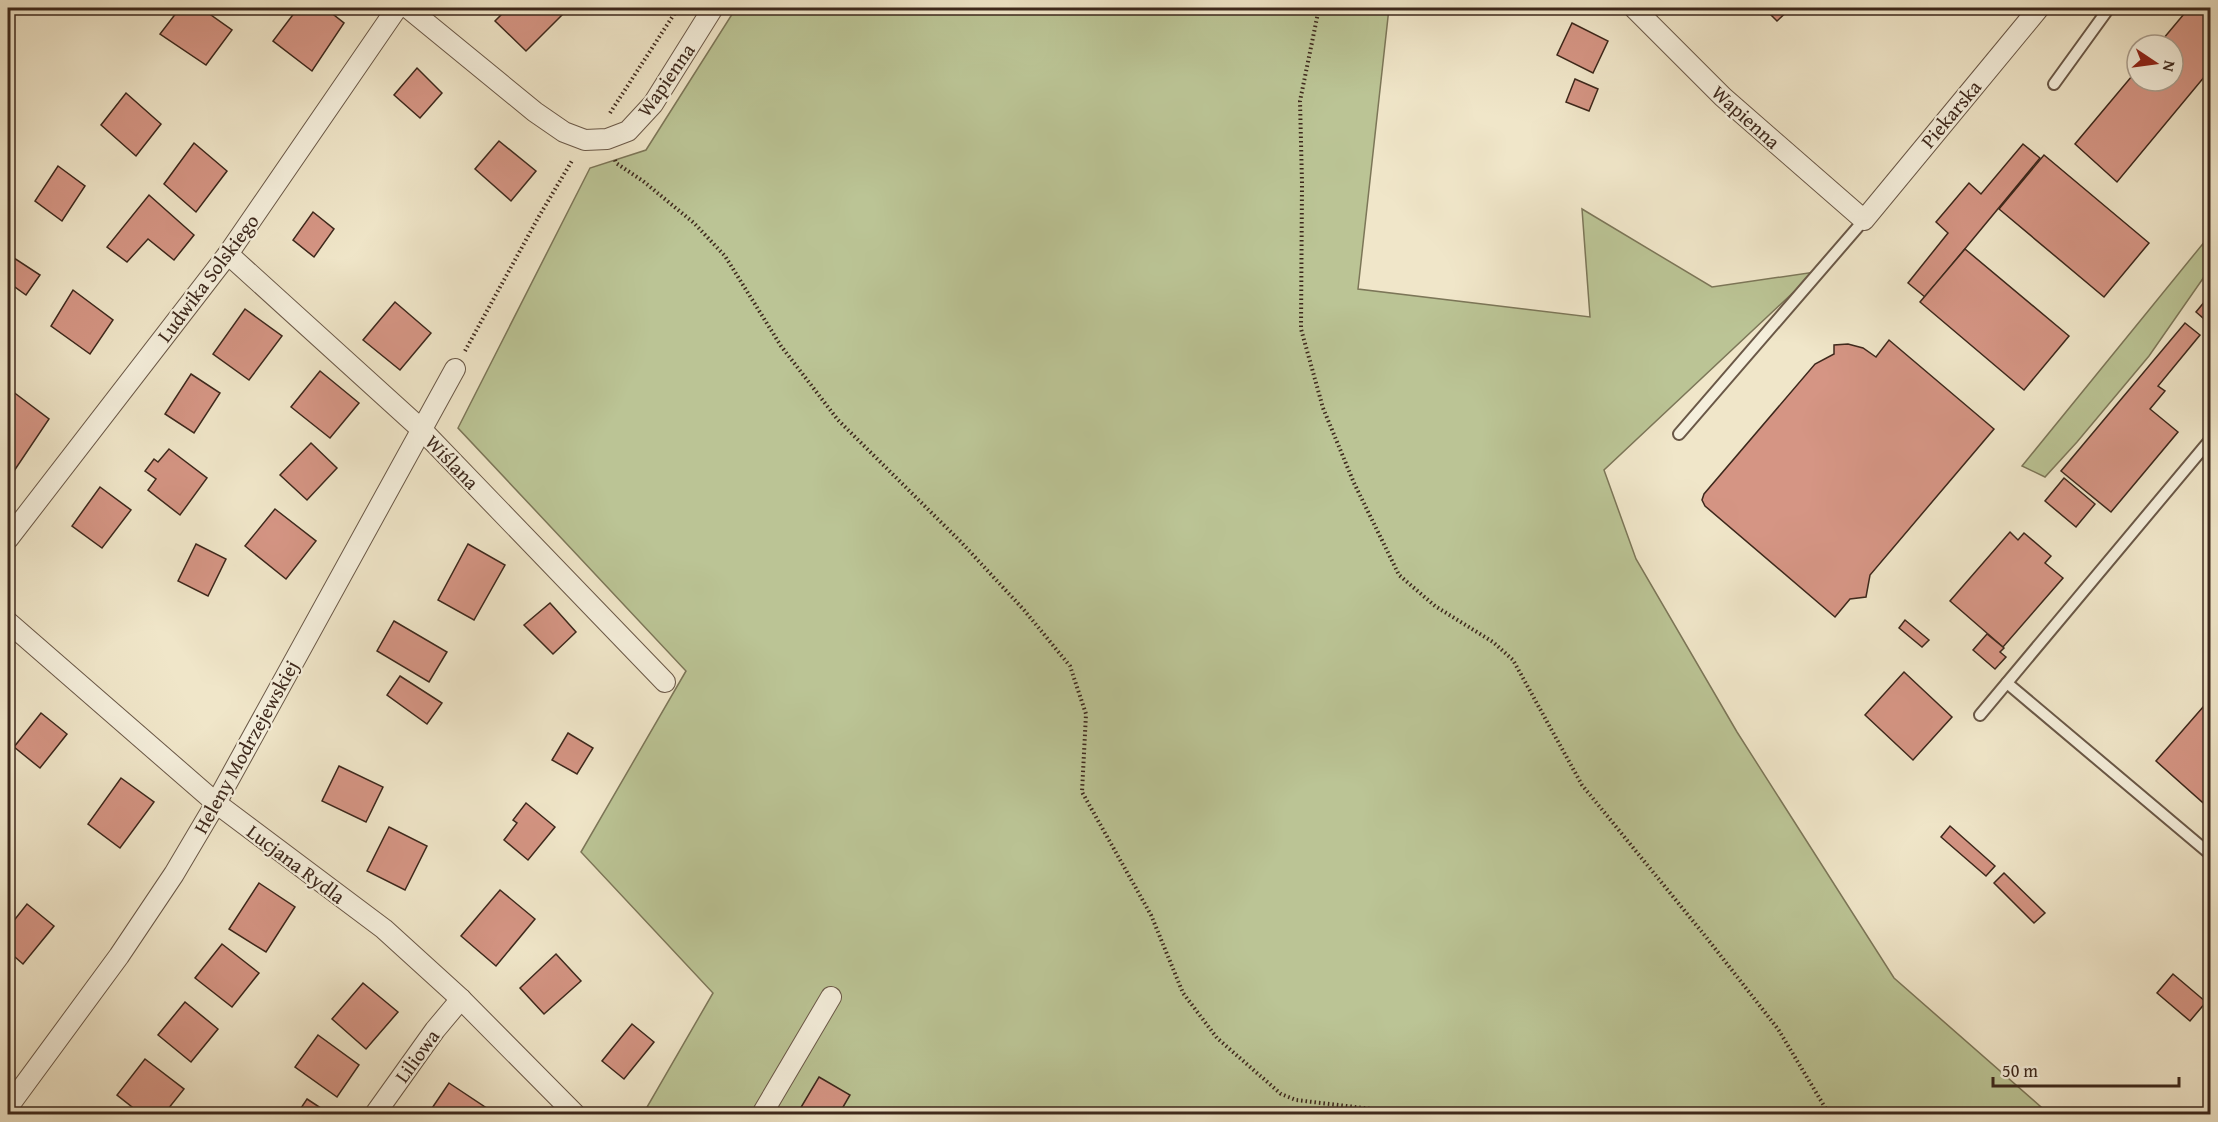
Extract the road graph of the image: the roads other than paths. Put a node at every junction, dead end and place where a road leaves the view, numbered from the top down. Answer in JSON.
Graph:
{"nodes":[{"id":1,"x":397,"y":8,"type":"edge"},
{"id":2,"x":408,"y":8,"type":"edge"},
{"id":3,"x":714,"y":8,"type":"edge"},
{"id":4,"x":1634,"y":8,"type":"edge"},
{"id":5,"x":2039,"y":8,"type":"edge"},
{"id":6,"x":2109,"y":8,"type":"edge"},
{"id":7,"x":2054,"y":84,"type":"dead end"},
{"id":8,"x":1864,"y":220,"type":"junction"},
{"id":9,"x":228,"y":254,"type":"junction"},
{"id":10,"x":455,"y":369,"type":"road end"},
{"id":11,"x":422,"y":430,"type":"junction"},
{"id":12,"x":1679,"y":434,"type":"dead end"},
{"id":13,"x":2211,"y":440,"type":"edge"},
{"id":14,"x":8,"y":539,"type":"edge"},
{"id":15,"x":8,"y":622,"type":"edge"},
{"id":16,"x":665,"y":682,"type":"dead end"},
{"id":17,"x":2007,"y":683,"type":"junction"},
{"id":18,"x":1980,"y":715,"type":"dead end"},
{"id":19,"x":216,"y":802,"type":"junction"},
{"id":20,"x":2211,"y":854,"type":"edge"},
{"id":21,"x":831,"y":997,"type":"dead end"},
{"id":22,"x":461,"y":999,"type":"junction"},
{"id":23,"x":8,"y":1107,"type":"edge"},
{"id":24,"x":375,"y":1114,"type":"edge"},
{"id":25,"x":575,"y":1114,"type":"edge"},
{"id":26,"x":762,"y":1114,"type":"edge"}],
"edges":[{"from":1,"to":9,"type":"street","name":"Ludwika Solskiego"},
{"from":2,"to":3,"type":"street","name":"Wapienna"},
{"from":4,"to":8,"type":"street","name":"Wapienna"},
{"from":5,"to":8,"type":"street","name":"Piekarska"},
{"from":6,"to":7,"type":"lane"},
{"from":8,"to":12,"type":"lane"},
{"from":9,"to":11,"type":"street","name":"Wiślana"},
{"from":9,"to":14,"type":"street","name":"Ludwika Solskiego"},
{"from":10,"to":11,"type":"street","name":"Heleny Modrzejewskiej"},
{"from":11,"to":16,"type":"street","name":"Wiślana"},
{"from":11,"to":19,"type":"street","name":"Heleny Modrzejewskiej"},
{"from":13,"to":17,"type":"lane"},
{"from":15,"to":19,"type":"street","name":"Lucjana Rydla"},
{"from":17,"to":18,"type":"lane"},
{"from":17,"to":20,"type":"lane"},
{"from":19,"to":22,"type":"street","name":"Lucjana Rydla"},
{"from":19,"to":23,"type":"street","name":"Heleny Modrzejewskiej"},
{"from":21,"to":26,"type":"street"},
{"from":22,"to":24,"type":"street","name":"Liliowa"},
{"from":22,"to":25,"type":"street","name":"Lucjana Rydla"}]}
